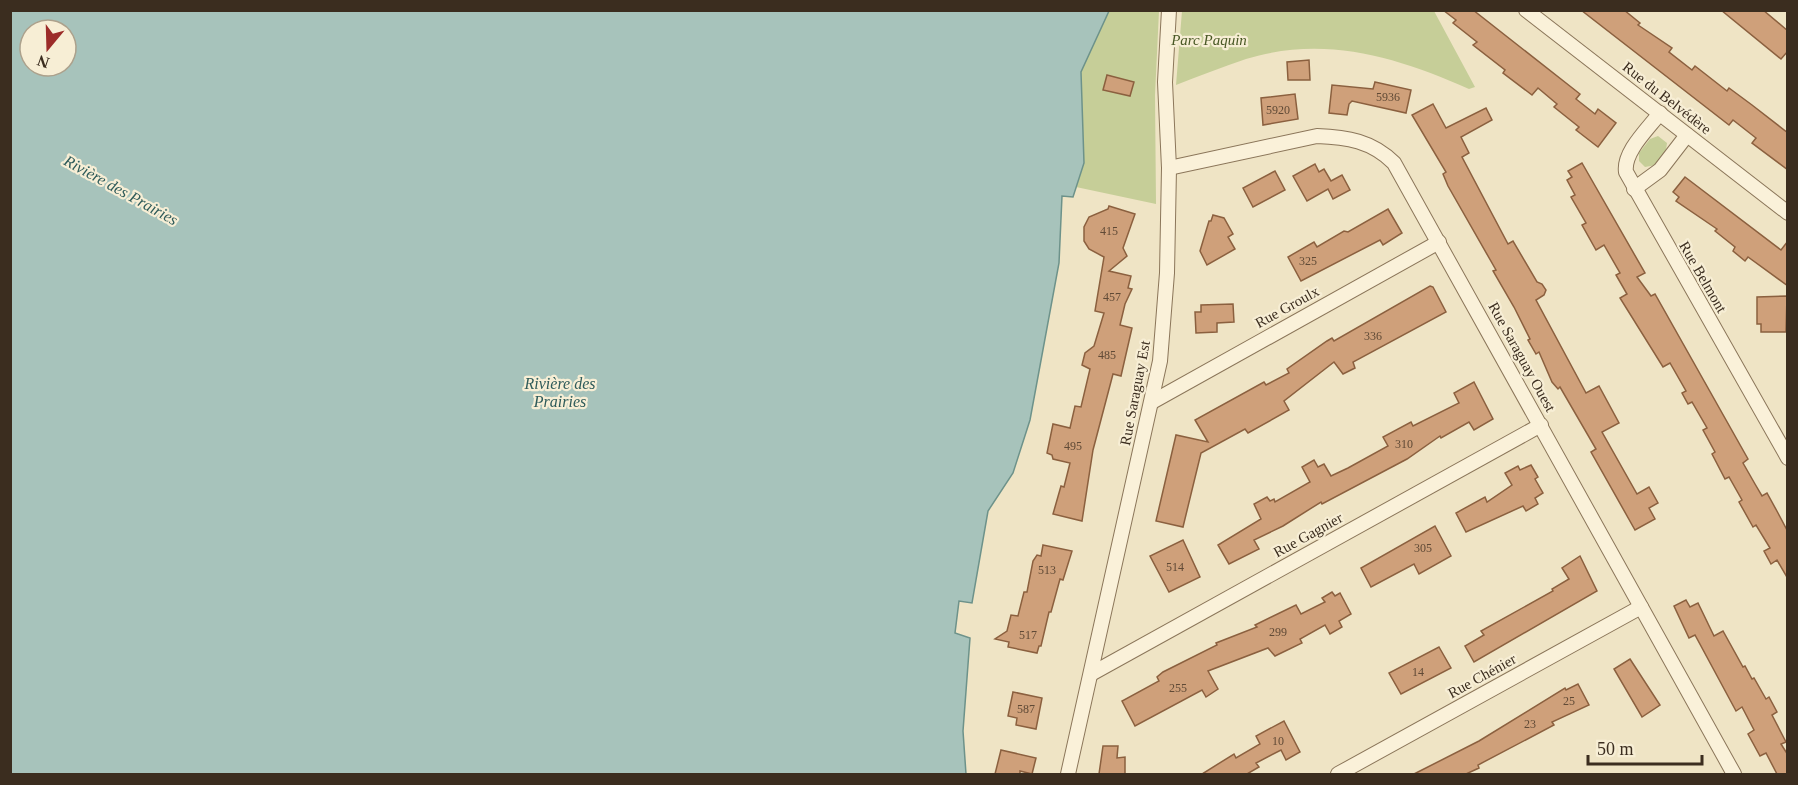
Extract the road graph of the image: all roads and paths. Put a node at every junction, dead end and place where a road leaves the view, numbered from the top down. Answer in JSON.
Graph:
{"nodes":[{"id":1,"x":1169,"y":10,"type":"edge"},
{"id":2,"x":1526,"y":10,"type":"edge"},
{"id":3,"x":1660,"y":113,"type":"junction"},
{"id":4,"x":1687,"y":135,"type":"junction"},
{"id":5,"x":1168,"y":168,"type":"junction"},
{"id":6,"x":1634,"y":189,"type":"junction"},
{"id":7,"x":1788,"y":213,"type":"edge"},
{"id":8,"x":1439,"y":242,"type":"junction"},
{"id":9,"x":1152,"y":402,"type":"junction"},
{"id":10,"x":1541,"y":424,"type":"junction"},
{"id":11,"x":1788,"y":458,"type":"edge"},
{"id":12,"x":1641,"y":607,"type":"junction"},
{"id":13,"x":1091,"y":674,"type":"junction"},
{"id":14,"x":1068,"y":774,"type":"edge"},
{"id":15,"x":1338,"y":774,"type":"edge"},
{"id":16,"x":1734,"y":774,"type":"edge"}],
"edges":[{"from":1,"to":5,"type":"street","name":"Rue Saraguay Est"},
{"from":2,"to":3,"type":"street","name":"Rue du Belvédère"},
{"from":3,"to":4,"type":"street","name":"Rue du Belvédère"},
{"from":3,"to":6,"type":"street","name":"Rue Belmont"},
{"from":4,"to":6,"type":"street"},
{"from":4,"to":7,"type":"street","name":"Rue du Belvédère"},
{"from":5,"to":8,"type":"street","name":"Rue Saraguay Ouest"},
{"from":5,"to":9,"type":"street","name":"Rue Saraguay Est"},
{"from":6,"to":11,"type":"street","name":"Rue Belmont"},
{"from":8,"to":9,"type":"street","name":"Rue Groulx"},
{"from":8,"to":10,"type":"street","name":"Rue Saraguay Ouest"},
{"from":9,"to":13,"type":"street","name":"Rue Saraguay Est"},
{"from":10,"to":12,"type":"street","name":"Rue Saraguay Ouest"},
{"from":10,"to":13,"type":"street","name":"Rue Gagnier"},
{"from":12,"to":15,"type":"street","name":"Rue Chénier"},
{"from":12,"to":16,"type":"street","name":"Rue Saraguay Ouest"},
{"from":13,"to":14,"type":"street","name":"Rue Saraguay Est"}]}
